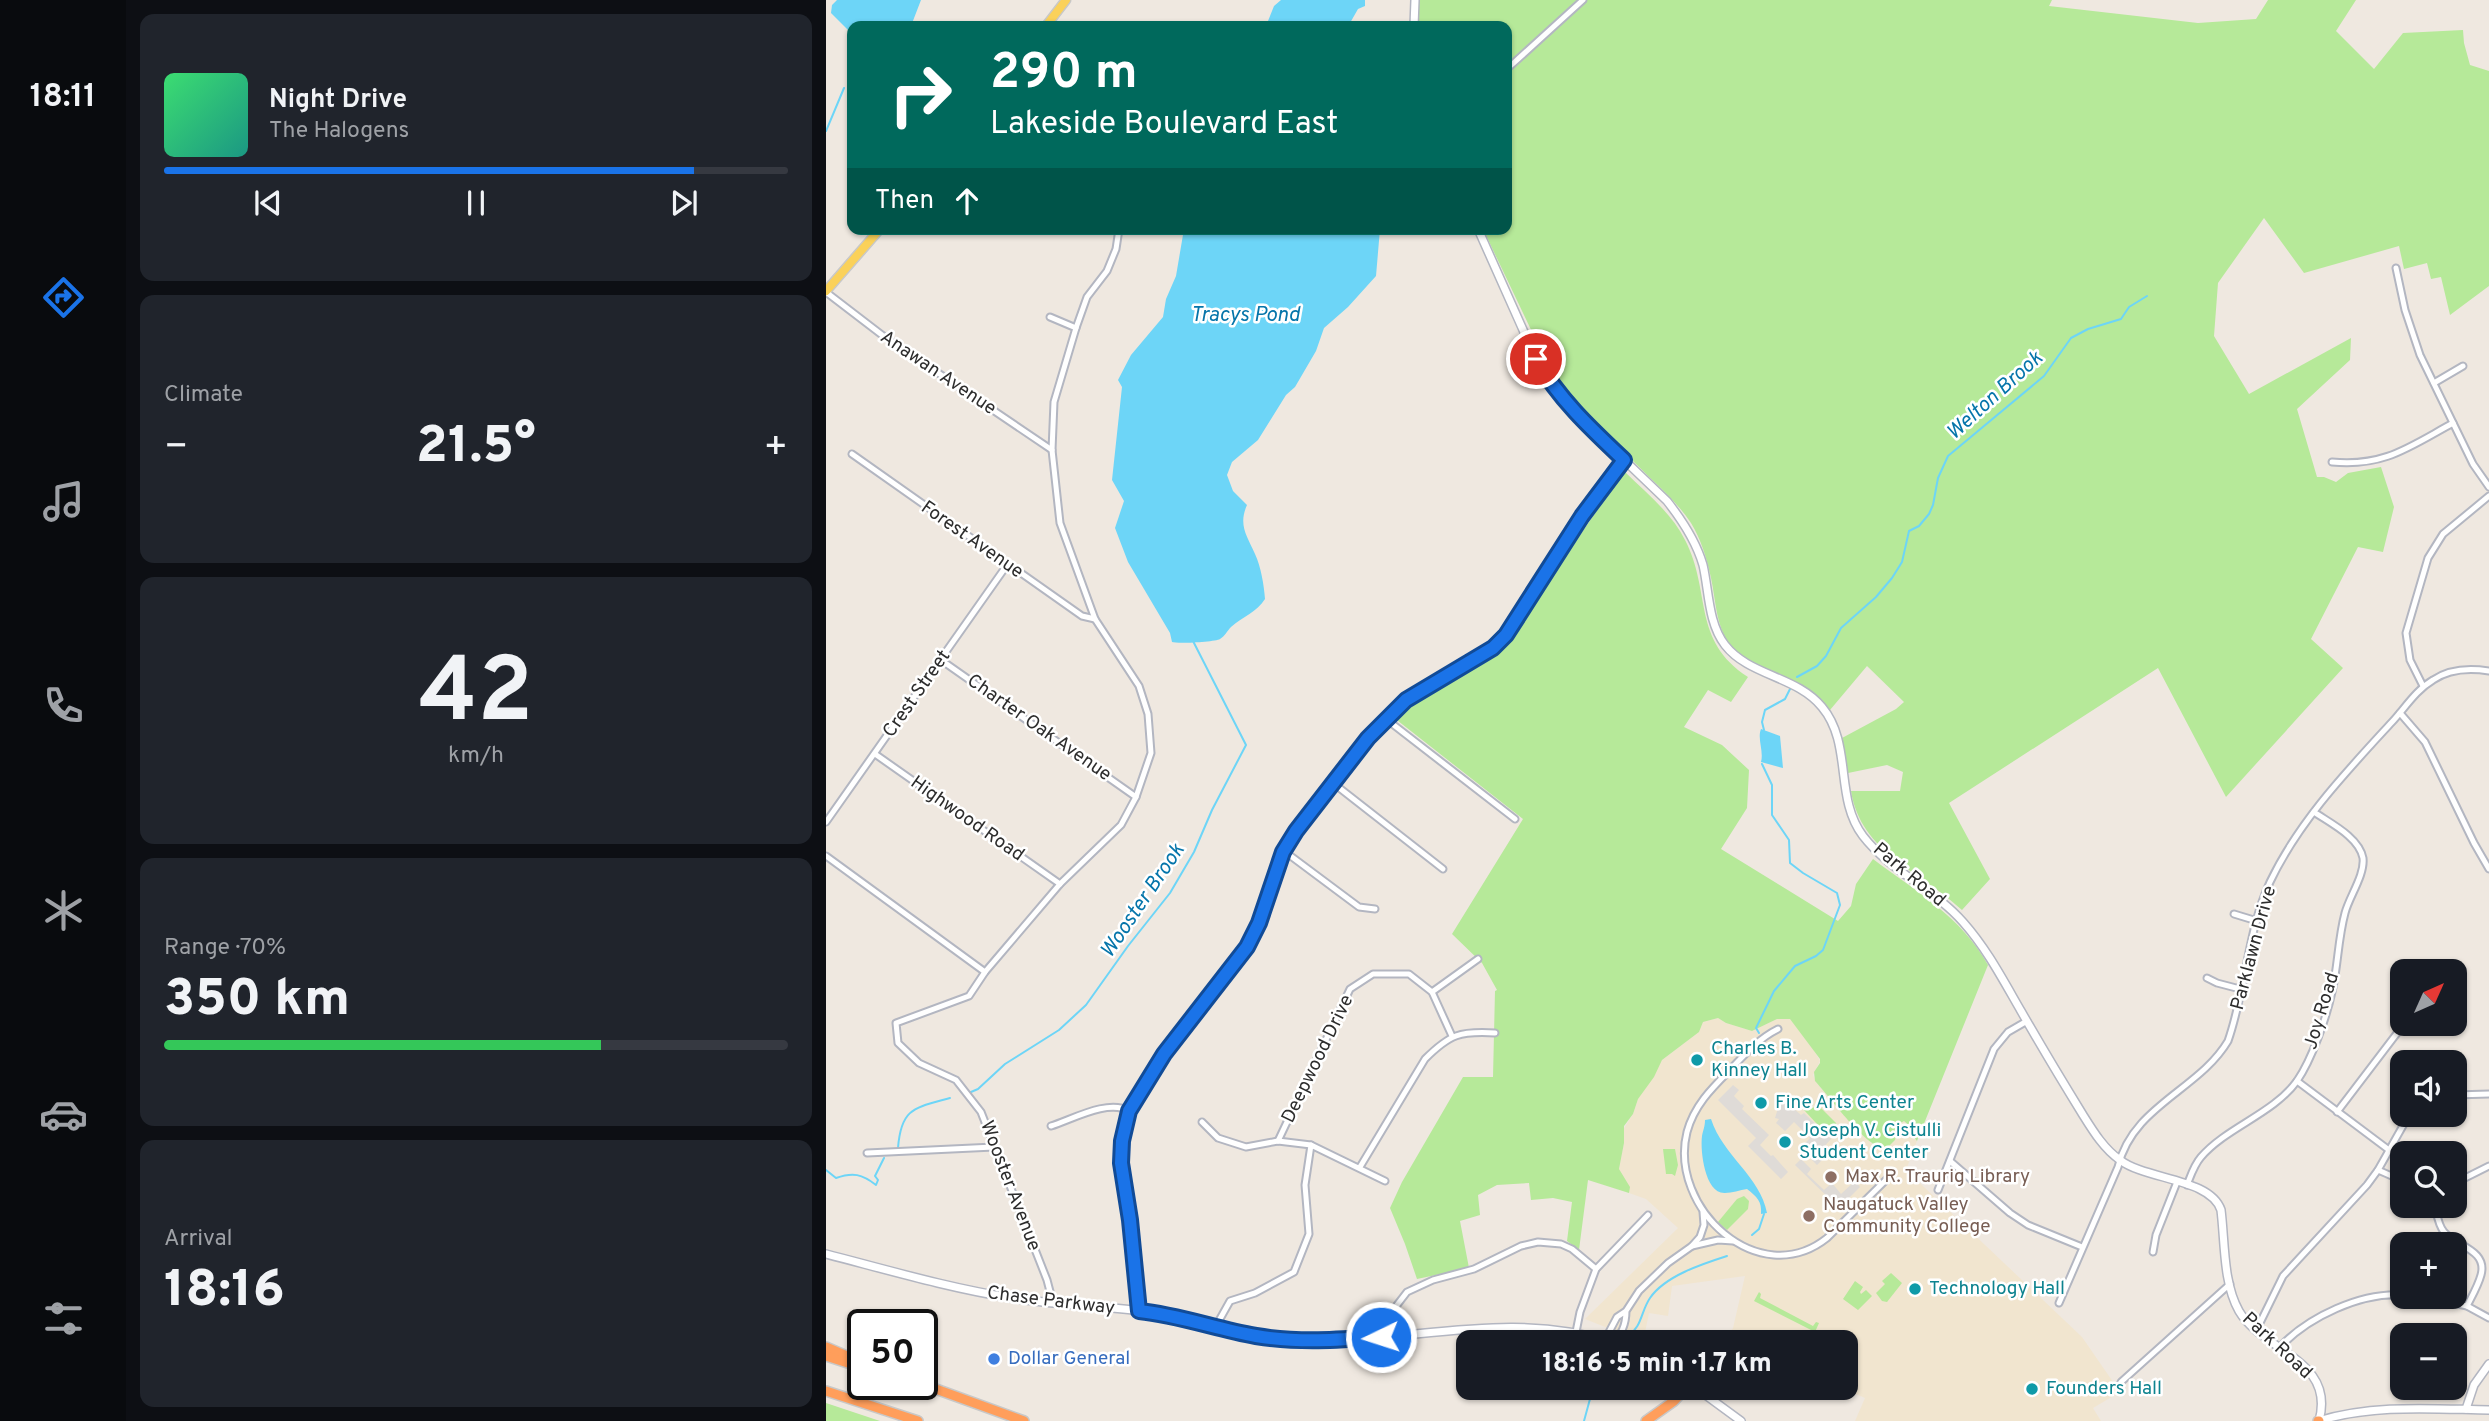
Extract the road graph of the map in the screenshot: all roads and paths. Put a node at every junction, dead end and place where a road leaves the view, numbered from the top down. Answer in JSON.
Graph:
{"nodes":[{"id":1,"x":1066,"y":0,"type":"edge"},
{"id":2,"x":1415,"y":0,"type":"edge"},
{"id":3,"x":1583,"y":0,"type":"edge"},
{"id":4,"x":1575,"y":4,"type":"edge"},
{"id":5,"x":1050,"y":21,"type":"edge"},
{"id":6,"x":1414,"y":21,"type":"edge"},
{"id":7,"x":1512,"y":64,"type":"edge"},
{"id":8,"x":875,"y":235,"type":"edge"},
{"id":9,"x":1118,"y":235,"type":"edge"},
{"id":10,"x":1481,"y":235,"type":"edge"},
{"id":11,"x":2396,"y":268,"type":"dead end"},
{"id":12,"x":826,"y":292,"type":"edge"},
{"id":13,"x":1050,"y":317,"type":"dead end"},
{"id":14,"x":1076,"y":328,"type":"junction"},
{"id":15,"x":2463,"y":366,"type":"dead end"},
{"id":16,"x":2434,"y":383,"type":"junction"},
{"id":17,"x":2453,"y":423,"type":"junction"},
{"id":18,"x":1052,"y":450,"type":"junction"},
{"id":19,"x":852,"y":454,"type":"dead end"},
{"id":20,"x":1624,"y":460,"type":"junction"},
{"id":21,"x":2332,"y":461,"type":"dead end"},
{"id":22,"x":2489,"y":487,"type":"edge"},
{"id":23,"x":2489,"y":496,"type":"edge"},
{"id":24,"x":1007,"y":565,"type":"junction"},
{"id":25,"x":1095,"y":619,"type":"junction"},
{"id":26,"x":941,"y":660,"type":"junction"},
{"id":27,"x":2489,"y":671,"type":"edge"},
{"id":28,"x":2423,"y":686,"type":"junction"},
{"id":29,"x":2400,"y":713,"type":"junction"},
{"id":30,"x":1386,"y":719,"type":"junction"},
{"id":31,"x":874,"y":754,"type":"junction"},
{"id":32,"x":1333,"y":783,"type":"junction"},
{"id":33,"x":1136,"y":797,"type":"junction"},
{"id":34,"x":2314,"y":812,"type":"junction"},
{"id":35,"x":1515,"y":819,"type":"dead end"},
{"id":36,"x":826,"y":822,"type":"edge"},
{"id":37,"x":1284,"y":851,"type":"junction"},
{"id":38,"x":826,"y":856,"type":"edge"},
{"id":39,"x":1443,"y":869,"type":"dead end"},
{"id":40,"x":2489,"y":869,"type":"edge"},
{"id":41,"x":1060,"y":884,"type":"junction"},
{"id":42,"x":1375,"y":909,"type":"dead end"},
{"id":43,"x":2234,"y":914,"type":"dead end"},
{"id":44,"x":2257,"y":921,"type":"junction"},
{"id":45,"x":1478,"y":960,"type":"dead end"},
{"id":46,"x":985,"y":972,"type":"junction"},
{"id":47,"x":2207,"y":978,"type":"dead end"},
{"id":48,"x":2240,"y":989,"type":"junction"},
{"id":49,"x":1432,"y":992,"type":"junction"},
{"id":50,"x":2027,"y":1021,"type":"junction"},
{"id":51,"x":1778,"y":1029,"type":"dead end"},
{"id":52,"x":1495,"y":1033,"type":"dead end"},
{"id":53,"x":1452,"y":1036,"type":"junction"},
{"id":54,"x":2395,"y":1036,"type":"edge"},
{"id":55,"x":2297,"y":1081,"type":"junction"},
{"id":56,"x":2489,"y":1094,"type":"edge"},
{"id":57,"x":2467,"y":1095,"type":"edge"},
{"id":58,"x":1129,"y":1111,"type":"junction"},
{"id":59,"x":2337,"y":1111,"type":"junction"},
{"id":60,"x":1202,"y":1122,"type":"dead end"},
{"id":61,"x":1051,"y":1126,"type":"dead end"},
{"id":62,"x":2402,"y":1127,"type":"edge"},
{"id":63,"x":1278,"y":1141,"type":"junction"},
{"id":64,"x":1311,"y":1145,"type":"junction"},
{"id":65,"x":995,"y":1147,"type":"junction"},
{"id":66,"x":2389,"y":1150,"type":"junction"},
{"id":67,"x":867,"y":1153,"type":"dead end"},
{"id":68,"x":2119,"y":1160,"type":"junction"},
{"id":69,"x":1950,"y":1161,"type":"junction"},
{"id":70,"x":2489,"y":1166,"type":"edge"},
{"id":71,"x":1360,"y":1167,"type":"junction"},
{"id":72,"x":2378,"y":1170,"type":"junction"},
{"id":73,"x":1892,"y":1174,"type":"dead end"},
{"id":74,"x":2390,"y":1175,"type":"edge"},
{"id":75,"x":2467,"y":1177,"type":"edge"},
{"id":76,"x":1385,"y":1181,"type":"dead end"},
{"id":77,"x":2177,"y":1182,"type":"junction"},
{"id":78,"x":2187,"y":1185,"type":"junction"},
{"id":79,"x":1938,"y":1190,"type":"dead end"},
{"id":80,"x":1703,"y":1212,"type":"junction"},
{"id":81,"x":1648,"y":1215,"type":"dead end"},
{"id":82,"x":1732,"y":1241,"type":"junction"},
{"id":83,"x":1692,"y":1246,"type":"junction"},
{"id":84,"x":2082,"y":1247,"type":"junction"},
{"id":85,"x":2467,"y":1249,"type":"edge"},
{"id":86,"x":2153,"y":1252,"type":"dead end"},
{"id":87,"x":826,"y":1254,"type":"edge"},
{"id":88,"x":1596,"y":1269,"type":"junction"},
{"id":89,"x":2230,"y":1284,"type":"junction"},
{"id":90,"x":2390,"y":1297,"type":"edge"},
{"id":91,"x":1053,"y":1303,"type":"junction"},
{"id":92,"x":2059,"y":1303,"type":"dead end"},
{"id":93,"x":2467,"y":1306,"type":"joint"},
{"id":94,"x":1139,"y":1311,"type":"junction"},
{"id":95,"x":1626,"y":1311,"type":"junction"},
{"id":96,"x":2489,"y":1318,"type":"edge"},
{"id":97,"x":1216,"y":1326,"type":"junction"},
{"id":98,"x":1456,"y":1330,"type":"edge"},
{"id":99,"x":1461,"y":1330,"type":"edge"},
{"id":100,"x":1561,"y":1330,"type":"edge"},
{"id":101,"x":1576,"y":1330,"type":"edge"},
{"id":102,"x":1610,"y":1330,"type":"edge"},
{"id":103,"x":1622,"y":1330,"type":"edge"},
{"id":104,"x":2256,"y":1331,"type":"junction"},
{"id":105,"x":1381,"y":1337,"type":"junction"},
{"id":106,"x":826,"y":1347,"type":"edge"},
{"id":107,"x":2280,"y":1347,"type":"junction"},
{"id":108,"x":826,"y":1356,"type":"edge"},
{"id":109,"x":847,"y":1357,"type":"edge"},
{"id":110,"x":847,"y":1361,"type":"edge"},
{"id":111,"x":2489,"y":1364,"type":"edge"},
{"id":112,"x":2121,"y":1382,"type":"dead end"},
{"id":113,"x":938,"y":1390,"type":"edge"},
{"id":114,"x":826,"y":1391,"type":"edge"},
{"id":115,"x":938,"y":1392,"type":"edge"},
{"id":116,"x":1675,"y":1400,"type":"edge"},
{"id":117,"x":1712,"y":1400,"type":"edge"},
{"id":118,"x":970,"y":1402,"type":"junction"},
{"id":119,"x":2466,"y":1409,"type":"junction"},
{"id":120,"x":2489,"y":1410,"type":"edge"},
{"id":121,"x":918,"y":1421,"type":"edge"},
{"id":122,"x":1024,"y":1421,"type":"edge"},
{"id":123,"x":1646,"y":1421,"type":"edge"},
{"id":124,"x":1741,"y":1421,"type":"edge"},
{"id":125,"x":2318,"y":1421,"type":"edge"}],
"edges":[{"from":1,"to":5,"type":"main road"},
{"from":2,"to":6,"type":"main road"},
{"from":3,"to":4,"type":"street"},
{"from":4,"to":7,"type":"street"},
{"from":8,"to":12,"type":"main road"},
{"from":9,"to":14,"type":"street"},
{"from":10,"to":20,"type":"main road","name":"Park Road"},
{"from":11,"to":16,"type":"street"},
{"from":12,"to":18,"type":"street","name":"Anawan Avenue"},
{"from":13,"to":14,"type":"street"},
{"from":14,"to":18,"type":"street"},
{"from":15,"to":16,"type":"street"},
{"from":16,"to":17,"type":"street"},
{"from":17,"to":21,"type":"street"},
{"from":17,"to":22,"type":"street"},
{"from":18,"to":25,"type":"street"},
{"from":19,"to":24,"type":"street","name":"Forest Avenue"},
{"from":20,"to":30,"type":"main road"},
{"from":20,"to":50,"type":"main road","name":"Park Road"},
{"from":23,"to":28,"type":"street"},
{"from":24,"to":25,"type":"street","name":"Forest Avenue"},
{"from":24,"to":26,"type":"street","name":"Crest Street"},
{"from":25,"to":33,"type":"street"},
{"from":26,"to":31,"type":"street","name":"Crest Street"},
{"from":26,"to":33,"type":"street","name":"Charter Oak Avenue"},
{"from":27,"to":28,"type":"street","name":"Parklawn Drive"},
{"from":28,"to":29,"type":"street","name":"Parklawn Drive"},
{"from":29,"to":34,"type":"street","name":"Parklawn Drive"},
{"from":29,"to":40,"type":"street"},
{"from":30,"to":32,"type":"main road"},
{"from":30,"to":35,"type":"street"},
{"from":31,"to":36,"type":"street","name":"Crest Street"},
{"from":31,"to":41,"type":"street","name":"Highwood Road"},
{"from":32,"to":37,"type":"main road"},
{"from":32,"to":39,"type":"street"},
{"from":33,"to":41,"type":"street"},
{"from":34,"to":44,"type":"street","name":"Parklawn Drive"},
{"from":34,"to":55,"type":"street","name":"Joy Road"},
{"from":37,"to":42,"type":"street"},
{"from":37,"to":58,"type":"main road"},
{"from":38,"to":46,"type":"street"},
{"from":41,"to":46,"type":"street"},
{"from":43,"to":44,"type":"street"},
{"from":44,"to":48,"type":"street","name":"Parklawn Drive"},
{"from":45,"to":49,"type":"street"},
{"from":46,"to":65,"type":"street","name":"Wooster Avenue"},
{"from":47,"to":48,"type":"street"},
{"from":48,"to":68,"type":"street","name":"Parklawn Drive"},
{"from":49,"to":53,"type":"street"},
{"from":49,"to":63,"type":"street","name":"Deepwood Drive"},
{"from":50,"to":68,"type":"main road","name":"Park Road"},
{"from":50,"to":69,"type":"street"},
{"from":51,"to":80,"type":"street"},
{"from":52,"to":53,"type":"street"},
{"from":53,"to":71,"type":"street"},
{"from":54,"to":59,"type":"street"},
{"from":55,"to":59,"type":"street"},
{"from":55,"to":78,"type":"street","name":"Joy Road"},
{"from":56,"to":57,"type":"street"},
{"from":58,"to":61,"type":"street"},
{"from":58,"to":94,"type":"main road"},
{"from":59,"to":66,"type":"street"},
{"from":60,"to":63,"type":"street"},
{"from":62,"to":66,"type":"street"},
{"from":63,"to":64,"type":"street"},
{"from":64,"to":71,"type":"street"},
{"from":64,"to":97,"type":"street"},
{"from":65,"to":67,"type":"street"},
{"from":65,"to":91,"type":"street","name":"Wooster Avenue"},
{"from":66,"to":72,"type":"street"},
{"from":68,"to":77,"type":"main road","name":"Park Road"},
{"from":68,"to":84,"type":"street","name":"Parklawn Drive"},
{"from":69,"to":79,"type":"street"},
{"from":69,"to":84,"type":"street"},
{"from":70,"to":75,"type":"street"},
{"from":71,"to":76,"type":"street"},
{"from":72,"to":74,"type":"street"},
{"from":72,"to":104,"type":"street"},
{"from":73,"to":82,"type":"street"},
{"from":77,"to":78,"type":"main road","name":"Park Road"},
{"from":77,"to":86,"type":"street"},
{"from":78,"to":89,"type":"main road","name":"Park Road"},
{"from":80,"to":82,"type":"street"},
{"from":80,"to":83,"type":"street"},
{"from":81,"to":88,"type":"street"},
{"from":82,"to":83,"type":"street"},
{"from":83,"to":95,"type":"street"},
{"from":84,"to":92,"type":"street","name":"Parklawn Drive"},
{"from":85,"to":93,"type":"street"},
{"from":87,"to":91,"type":"main road","name":"Chase Parkway"},
{"from":88,"to":101,"type":"street"},
{"from":88,"to":105,"type":"street"},
{"from":89,"to":104,"type":"main road","name":"Park Road"},
{"from":89,"to":112,"type":"street"},
{"from":90,"to":107,"type":"street"},
{"from":91,"to":94,"type":"main road","name":"Chase Parkway"},
{"from":93,"to":96,"type":"street"},
{"from":94,"to":97,"type":"main road","name":"Chase Parkway"},
{"from":95,"to":102,"type":"street"},
{"from":95,"to":103,"type":"street"},
{"from":97,"to":105,"type":"main road","name":"Chase Parkway"},
{"from":98,"to":105,"type":"main road","name":"Chase Parkway"},
{"from":99,"to":100,"type":"main road","name":"Chase Parkway"},
{"from":104,"to":107,"type":"main road","name":"Park Road"},
{"from":106,"to":109,"type":"highway"},
{"from":107,"to":125,"type":"main road","name":"Park Road"},
{"from":108,"to":110,"type":"highway"},
{"from":111,"to":119,"type":"main road"},
{"from":113,"to":118,"type":"highway"},
{"from":114,"to":121,"type":"highway"},
{"from":115,"to":118,"type":"highway"},
{"from":116,"to":123,"type":"highway"},
{"from":117,"to":124,"type":"main road"},
{"from":118,"to":122,"type":"highway"},
{"from":119,"to":120,"type":"main road"},
{"from":119,"to":125,"type":"main road"}]}
